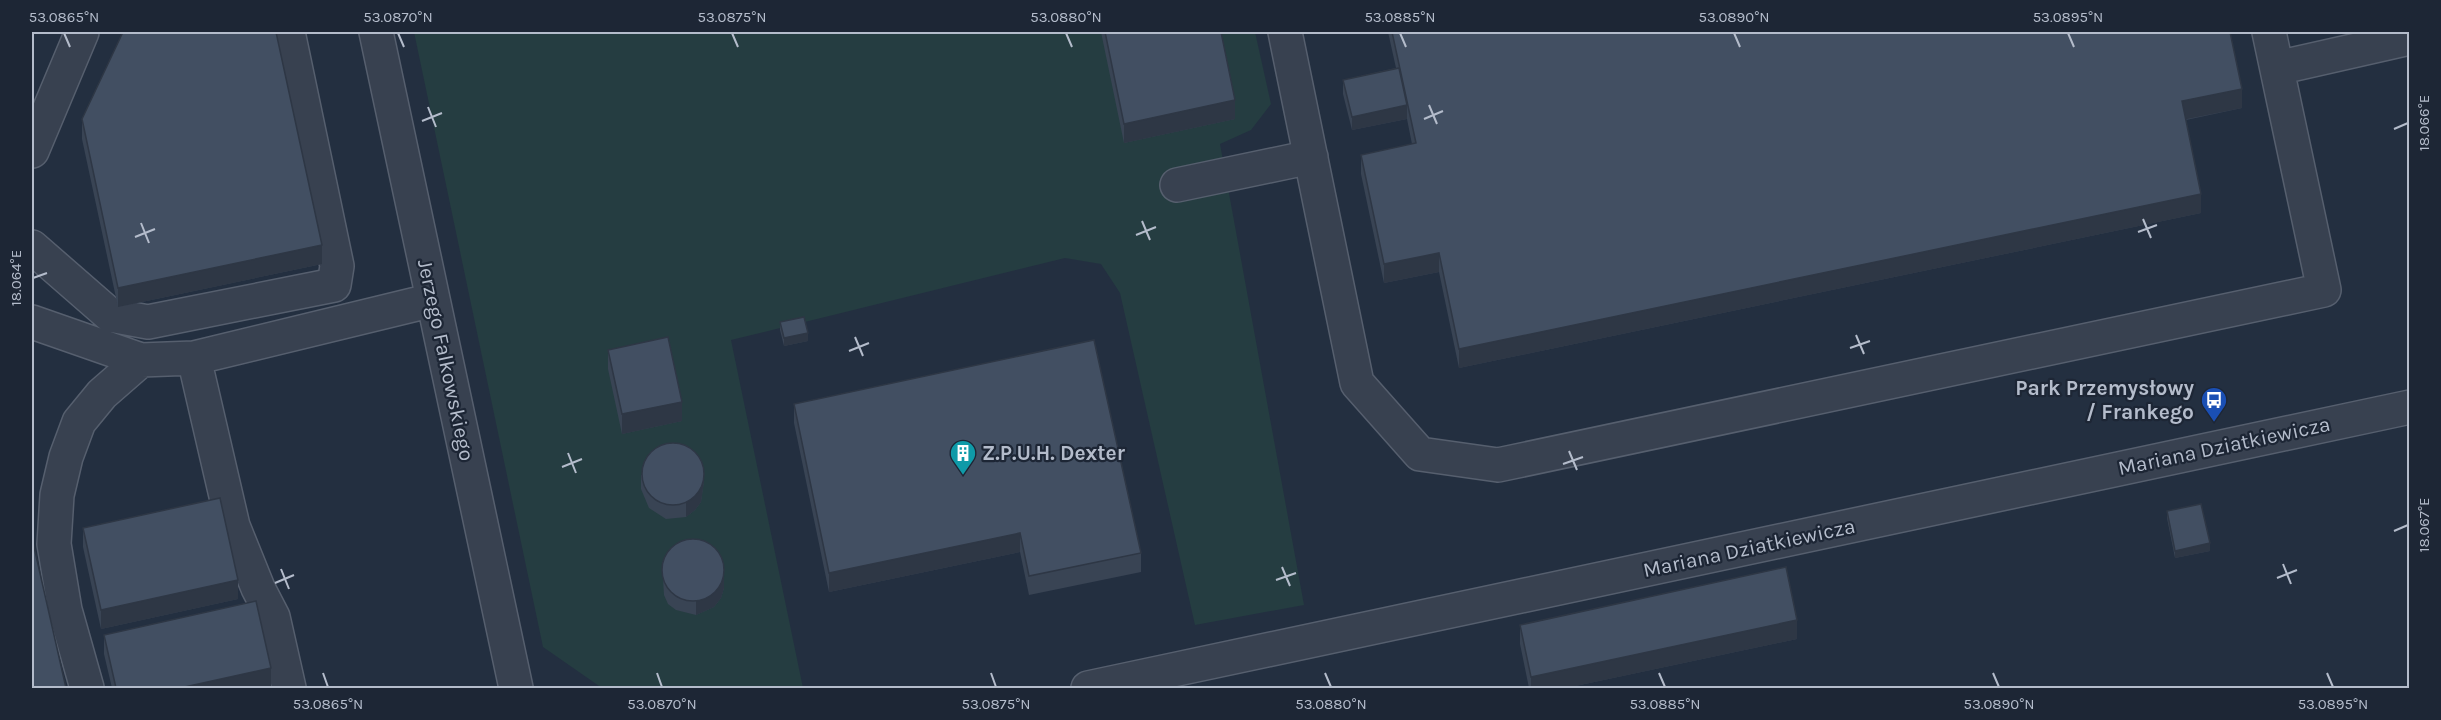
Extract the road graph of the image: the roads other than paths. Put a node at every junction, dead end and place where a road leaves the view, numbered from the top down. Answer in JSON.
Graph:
{"nodes":[{"id":1,"x":82,"y":32,"type":"edge"},
{"id":2,"x":288,"y":32,"type":"edge"},
{"id":3,"x":376,"y":32,"type":"edge"},
{"id":4,"x":1285,"y":32,"type":"edge"},
{"id":5,"x":2269,"y":32,"type":"edge"},
{"id":6,"x":2409,"y":38,"type":"edge"},
{"id":7,"x":2277,"y":68,"type":"junction"},
{"id":8,"x":32,"y":151,"type":"edge"},
{"id":9,"x":1311,"y":157,"type":"junction"},
{"id":10,"x":1177,"y":184,"type":"dead end"},
{"id":11,"x":32,"y":247,"type":"edge"},
{"id":12,"x":433,"y":300,"type":"junction"},
{"id":13,"x":32,"y":321,"type":"edge"},
{"id":14,"x":194,"y":358,"type":"junction"},
{"id":15,"x":141,"y":360,"type":"junction"},
{"id":16,"x":2409,"y":406,"type":"edge"},
{"id":17,"x":87,"y":688,"type":"edge"},
{"id":18,"x":290,"y":688,"type":"edge"},
{"id":19,"x":516,"y":688,"type":"edge"},
{"id":20,"x":1088,"y":688,"type":"edge"}],
"edges":[{"from":1,"to":8,"type":"street"},
{"from":2,"to":11,"type":"street"},
{"from":3,"to":12,"type":"street","name":"Jerzego Falkowskiego"},
{"from":4,"to":9,"type":"street"},
{"from":5,"to":7,"type":"street"},
{"from":6,"to":7,"type":"street"},
{"from":7,"to":9,"type":"street"},
{"from":9,"to":10,"type":"street"},
{"from":12,"to":14,"type":"street"},
{"from":12,"to":19,"type":"street","name":"Jerzego Falkowskiego"},
{"from":13,"to":15,"type":"street"},
{"from":14,"to":15,"type":"street"},
{"from":14,"to":18,"type":"street"},
{"from":15,"to":17,"type":"street"},
{"from":16,"to":20,"type":"street","name":"Mariana Dziatkiewicza"}]}
